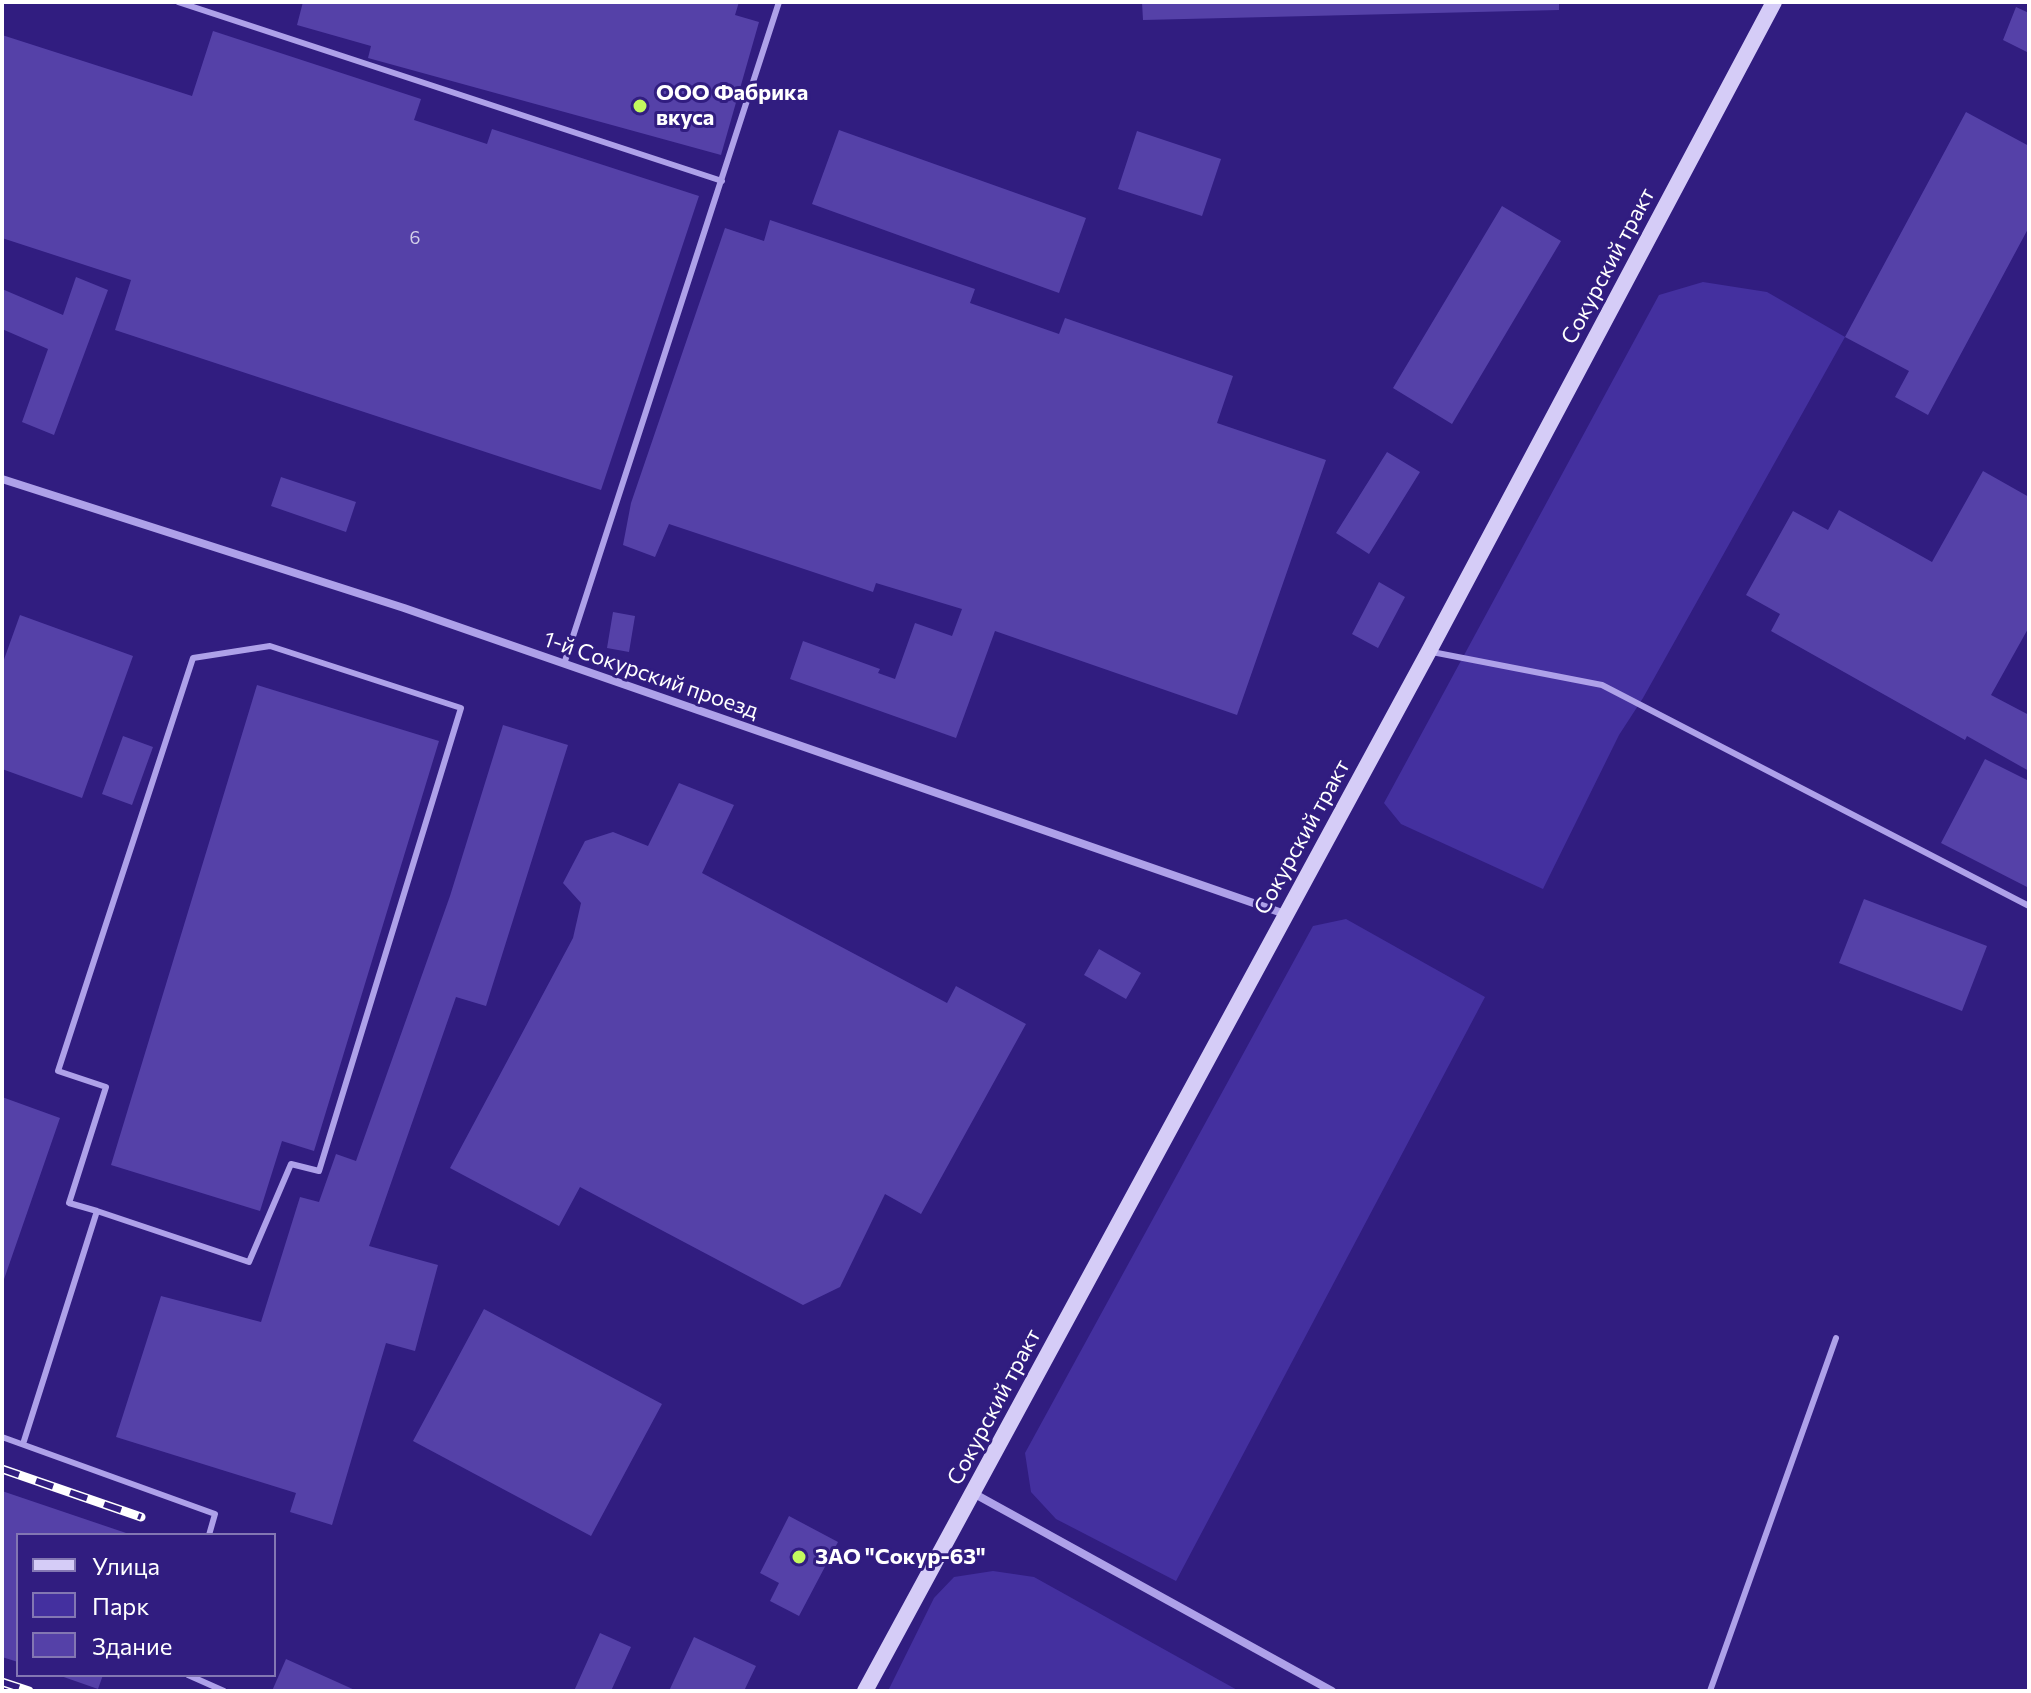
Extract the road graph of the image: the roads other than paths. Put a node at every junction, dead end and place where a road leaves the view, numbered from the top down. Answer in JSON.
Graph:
{"nodes":[{"id":1,"x":178,"y":2,"type":"edge"},
{"id":2,"x":779,"y":2,"type":"edge"},
{"id":3,"x":1774,"y":2,"type":"edge"},
{"id":4,"x":722,"y":181,"type":"junction"},
{"id":5,"x":2,"y":479,"type":"edge"},
{"id":6,"x":1429,"y":651,"type":"junction"},
{"id":7,"x":564,"y":664,"type":"junction"},
{"id":8,"x":2029,"y":906,"type":"edge"},
{"id":9,"x":1285,"y":914,"type":"junction"},
{"id":10,"x":97,"y":1211,"type":"junction"},
{"id":11,"x":1836,"y":1338,"type":"dead end"},
{"id":12,"x":2,"y":1437,"type":"edge"},
{"id":13,"x":23,"y":1444,"type":"junction"},
{"id":14,"x":972,"y":1493,"type":"junction"},
{"id":15,"x":210,"y":1533,"type":"edge"},
{"id":16,"x":192,"y":1677,"type":"edge"},
{"id":17,"x":224,"y":1691,"type":"edge"},
{"id":18,"x":865,"y":1691,"type":"edge"},
{"id":19,"x":1332,"y":1691,"type":"edge"},
{"id":20,"x":1710,"y":1691,"type":"edge"}],
"edges":[{"from":1,"to":4,"type":"lane"},
{"from":2,"to":4,"type":"lane"},
{"from":3,"to":6,"type":"street","name":"Сокурский тракт"},
{"from":4,"to":7,"type":"lane"},
{"from":5,"to":7,"type":"street","name":"1-й Сокурский проезд"},
{"from":6,"to":8,"type":"lane"},
{"from":6,"to":9,"type":"street","name":"Сокурский тракт"},
{"from":7,"to":9,"type":"street","name":"1-й Сокурский проезд"},
{"from":9,"to":14,"type":"street","name":"Сокурский тракт"},
{"from":10,"to":10,"type":"lane"},
{"from":10,"to":13,"type":"lane"},
{"from":11,"to":20,"type":"lane"},
{"from":12,"to":13,"type":"lane"},
{"from":13,"to":15,"type":"lane"},
{"from":14,"to":18,"type":"street","name":"Сокурский тракт"},
{"from":14,"to":19,"type":"street"},
{"from":16,"to":17,"type":"lane"}]}
